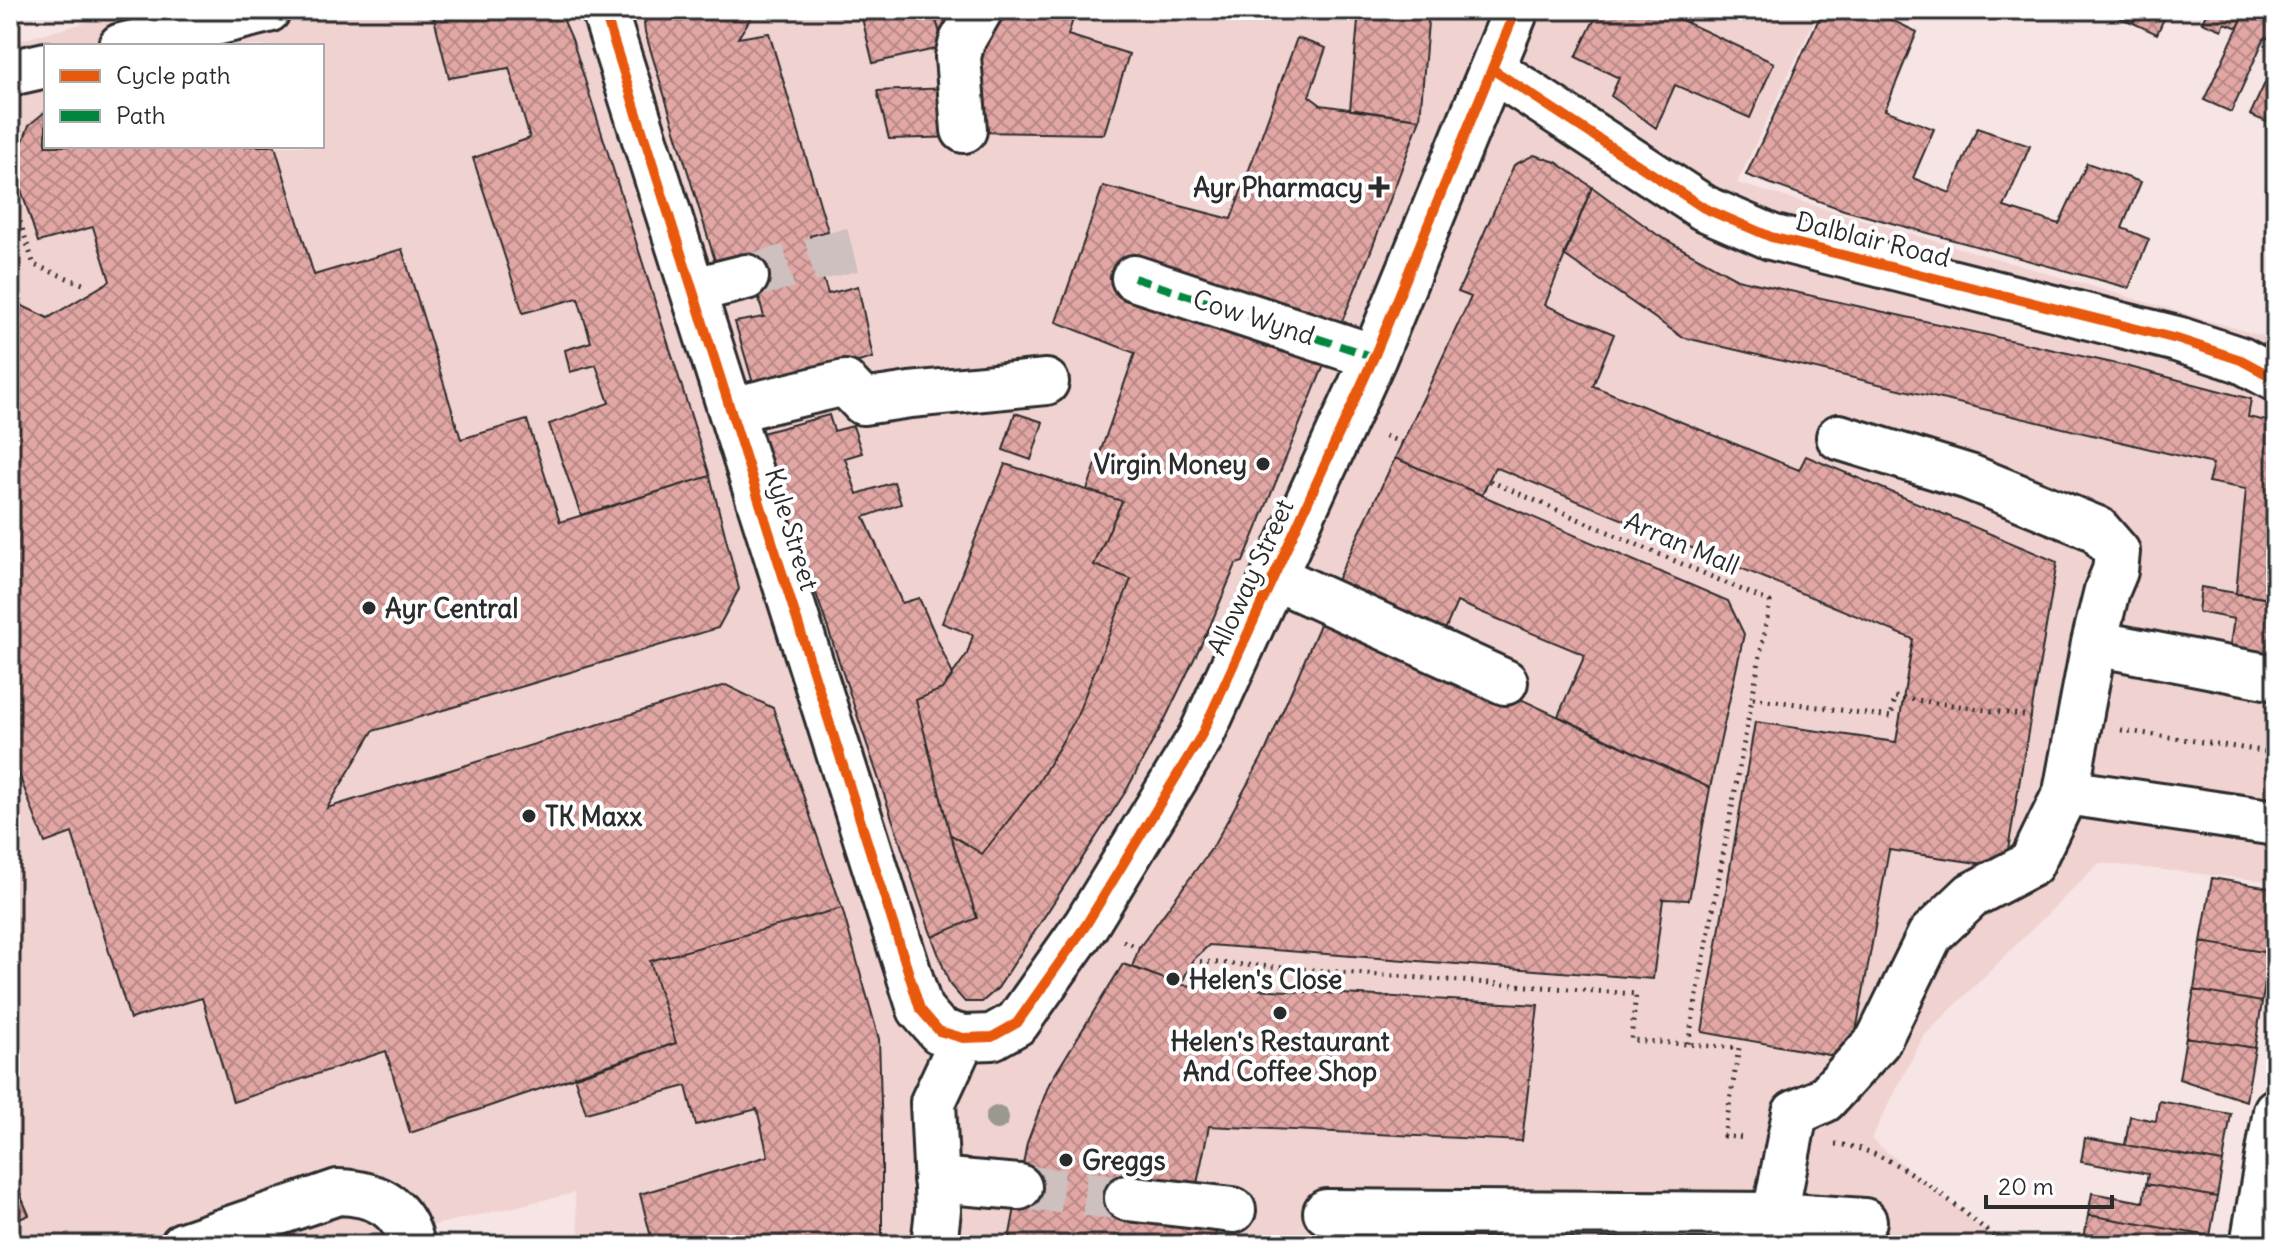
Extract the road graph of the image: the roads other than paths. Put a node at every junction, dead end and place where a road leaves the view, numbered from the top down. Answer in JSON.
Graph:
{"nodes":[{"id":1,"x":268,"y":10,"type":"edge"},
{"id":2,"x":604,"y":10,"type":"edge"},
{"id":3,"x":980,"y":10,"type":"edge"},
{"id":4,"x":1482,"y":10,"type":"edge"},
{"id":5,"x":1516,"y":10,"type":"edge"},
{"id":6,"x":128,"y":33,"type":"edge"},
{"id":7,"x":44,"y":65,"type":"edge"},
{"id":8,"x":1492,"y":69,"type":"junction"},
{"id":9,"x":10,"y":73,"type":"edge"},
{"id":10,"x":964,"y":130,"type":"dead end"},
{"id":11,"x":746,"y":277,"type":"tunnel mouth"},
{"id":12,"x":1134,"y":278,"type":"dead end"},
{"id":13,"x":694,"y":290,"type":"junction"},
{"id":14,"x":1374,"y":357,"type":"junction"},
{"id":15,"x":2276,"y":379,"type":"edge"},
{"id":16,"x":1046,"y":382,"type":"dead end"},
{"id":17,"x":732,"y":410,"type":"junction"},
{"id":18,"x":1839,"y":437,"type":"dead end"},
{"id":19,"x":1274,"y":577,"type":"junction"},
{"id":20,"x":2094,"y":643,"type":"junction"},
{"id":21,"x":2270,"y":677,"type":"dead end"},
{"id":22,"x":1505,"y":682,"type":"dead end"},
{"id":23,"x":2066,"y":792,"type":"junction"},
{"id":24,"x":2276,"y":823,"type":"edge"},
{"id":25,"x":963,"y":1038,"type":"junction"},
{"id":26,"x":2276,"y":1111,"type":"edge"},
{"id":27,"x":936,"y":1180,"type":"junction"},
{"id":28,"x":1019,"y":1187,"type":"tunnel mouth"},
{"id":29,"x":1127,"y":1198,"type":"tunnel mouth"},
{"id":30,"x":1233,"y":1210,"type":"dead end"},
{"id":31,"x":1326,"y":1212,"type":"dead end"},
{"id":32,"x":1775,"y":1215,"type":"junction"},
{"id":33,"x":1864,"y":1221,"type":"dead end"},
{"id":34,"x":183,"y":1245,"type":"edge"},
{"id":35,"x":412,"y":1245,"type":"edge"},
{"id":36,"x":934,"y":1245,"type":"edge"},
{"id":37,"x":2253,"y":1245,"type":"edge"}],
"edges":[{"from":1,"to":6,"type":"street"},
{"from":2,"to":13,"type":"street","name":"Kyle Street"},
{"from":3,"to":10,"type":"street"},
{"from":4,"to":8,"type":"street"},
{"from":5,"to":8,"type":"street","name":"Alloway Street"},
{"from":7,"to":9,"type":"street"},
{"from":8,"to":14,"type":"street","name":"Alloway Street"},
{"from":8,"to":15,"type":"street","name":"Dalblair Road"},
{"from":11,"to":13,"type":"street"},
{"from":12,"to":14,"type":"street","name":"Cow Wynd"},
{"from":13,"to":17,"type":"street","name":"Kyle Street"},
{"from":14,"to":19,"type":"street","name":"Alloway Street"},
{"from":16,"to":17,"type":"street"},
{"from":17,"to":25,"type":"street","name":"Kyle Street"},
{"from":18,"to":20,"type":"street"},
{"from":19,"to":22,"type":"street"},
{"from":19,"to":25,"type":"street","name":"Alloway Street"},
{"from":20,"to":21,"type":"street"},
{"from":20,"to":23,"type":"street"},
{"from":23,"to":24,"type":"street"},
{"from":23,"to":32,"type":"street"},
{"from":25,"to":27,"type":"street"},
{"from":26,"to":37,"type":"street"},
{"from":27,"to":28,"type":"street"},
{"from":27,"to":36,"type":"street"},
{"from":29,"to":30,"type":"street"},
{"from":31,"to":32,"type":"street"},
{"from":32,"to":33,"type":"street"},
{"from":34,"to":35,"type":"street"}]}
